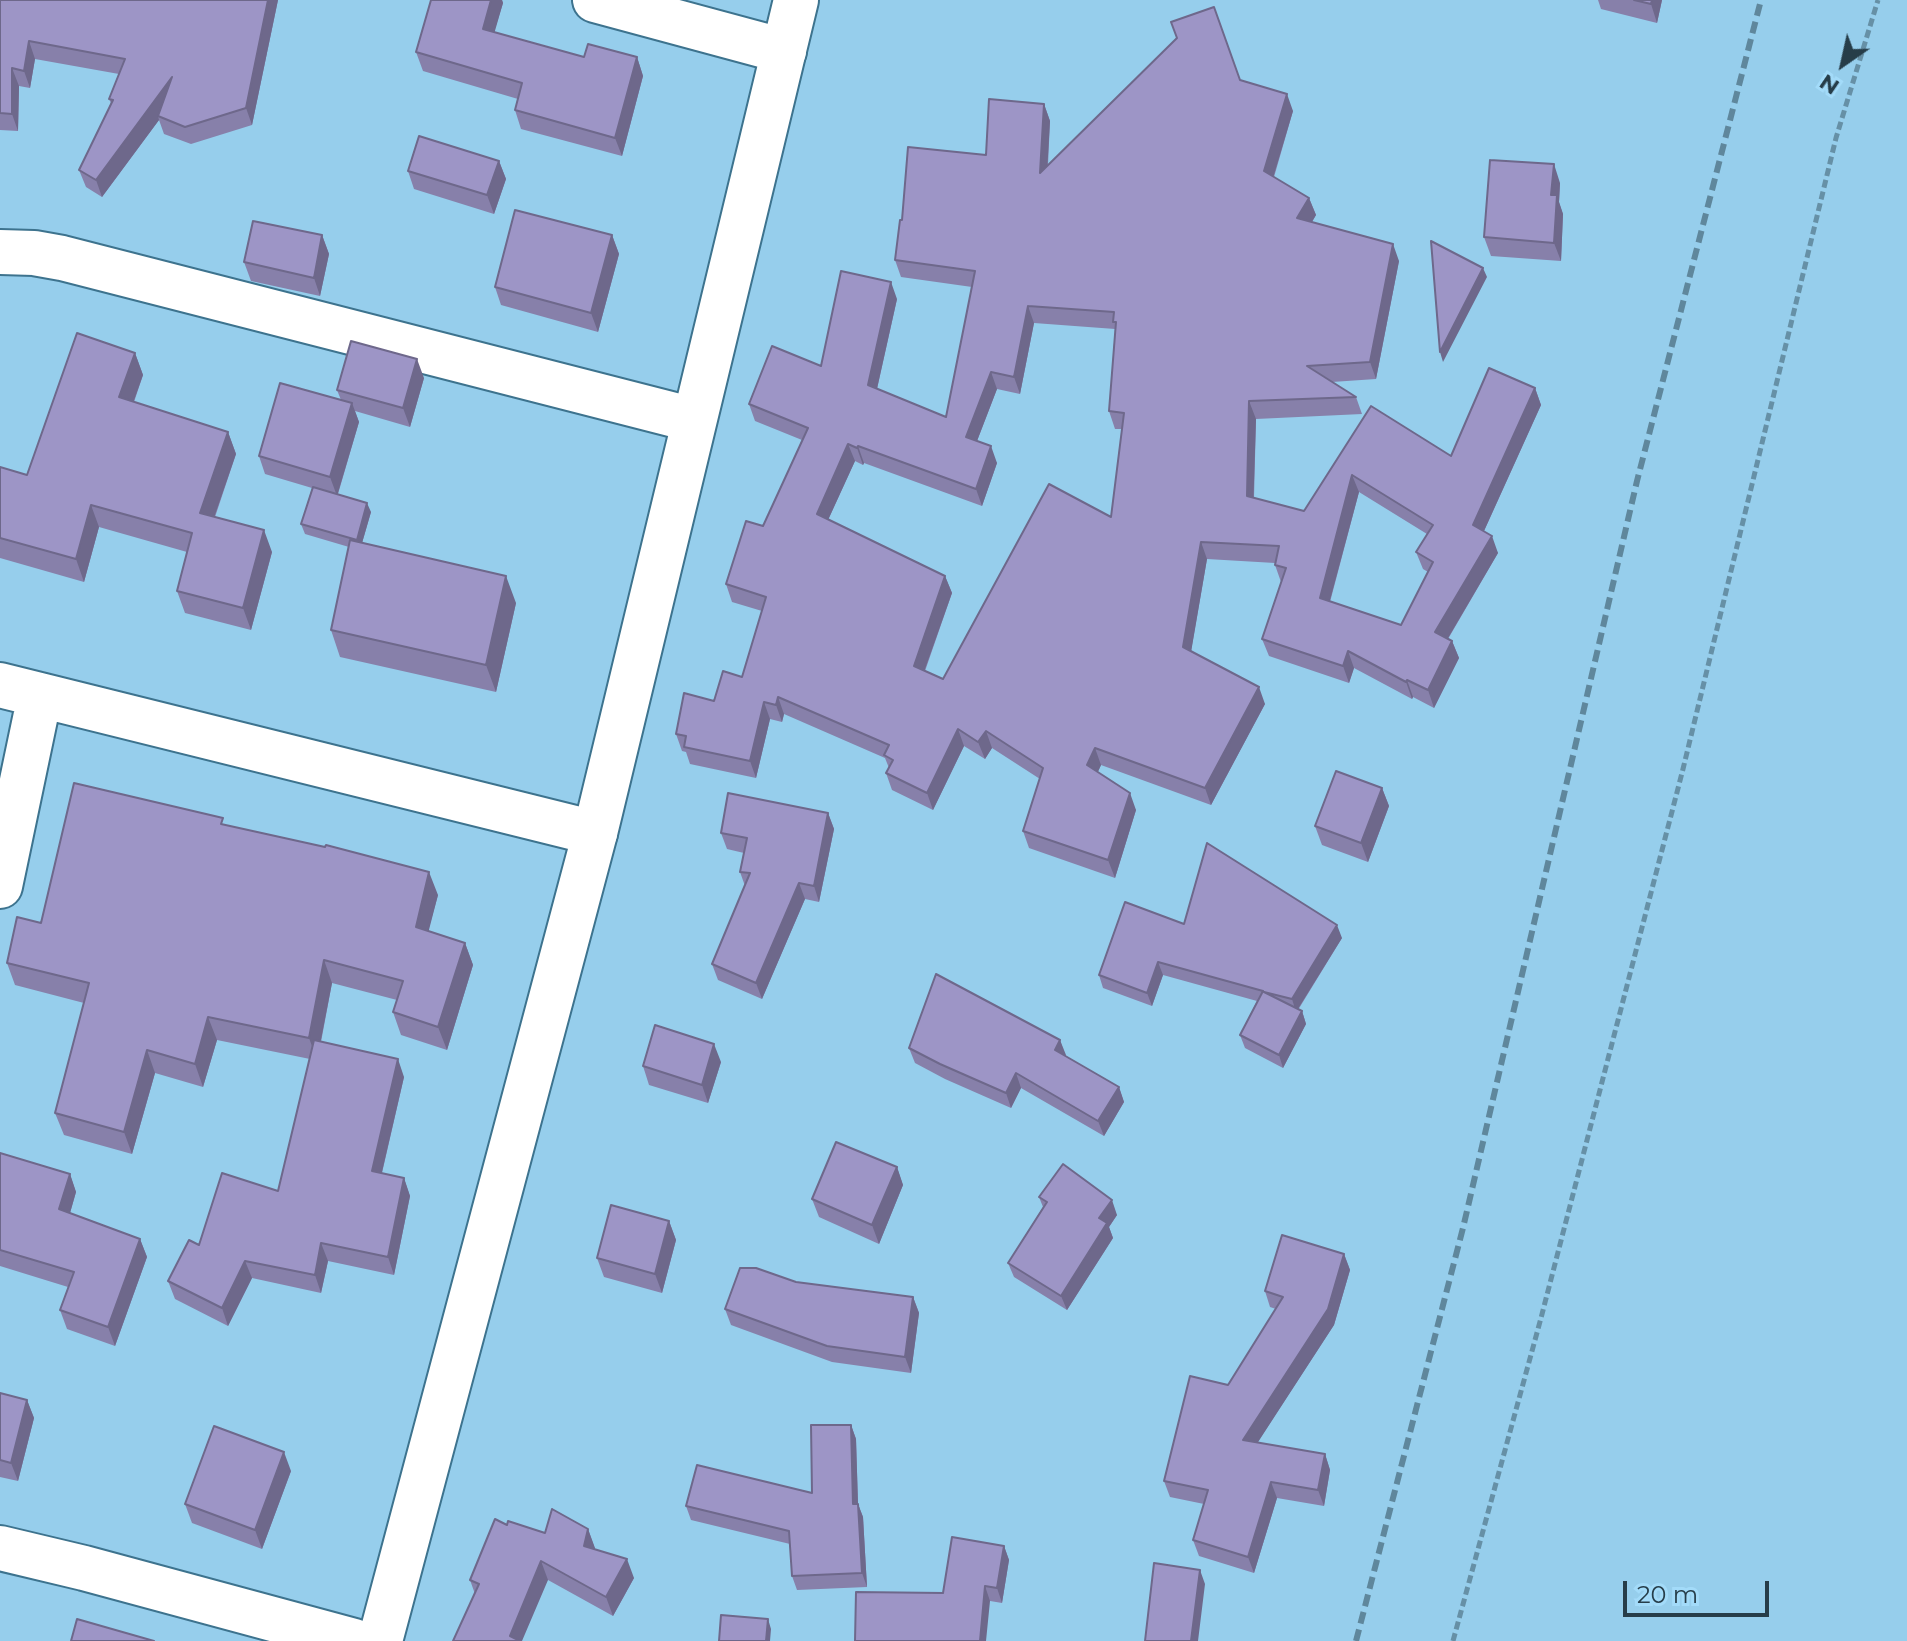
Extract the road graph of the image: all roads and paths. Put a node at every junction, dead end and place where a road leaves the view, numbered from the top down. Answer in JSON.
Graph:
{"nodes":[{"id":1,"x":595,"y":0,"type":"edge"},
{"id":2,"x":796,"y":0,"type":"edge"},
{"id":3,"x":1878,"y":0,"type":"edge"},
{"id":4,"x":784,"y":51,"type":"junction"},
{"id":5,"x":0,"y":252,"type":"edge"},
{"id":6,"x":694,"y":420,"type":"junction"},
{"id":7,"x":20,"y":690,"type":"edge"},
{"id":8,"x":595,"y":833,"type":"junction"},
{"id":9,"x":0,"y":886,"type":"edge"},
{"id":10,"x":0,"y":1548,"type":"edge"},
{"id":11,"x":354,"y":1641,"type":"edge"},
{"id":12,"x":380,"y":1641,"type":"edge"},
{"id":13,"x":1453,"y":1641,"type":"edge"}],
"edges":[{"from":1,"to":4,"type":"street"},
{"from":2,"to":4,"type":"street"},
{"from":3,"to":13,"type":"path"},
{"from":4,"to":6,"type":"street"},
{"from":5,"to":6,"type":"street"},
{"from":6,"to":8,"type":"street"},
{"from":7,"to":8,"type":"street"},
{"from":7,"to":9,"type":"street"},
{"from":8,"to":12,"type":"street"},
{"from":10,"to":11,"type":"street"}]}
